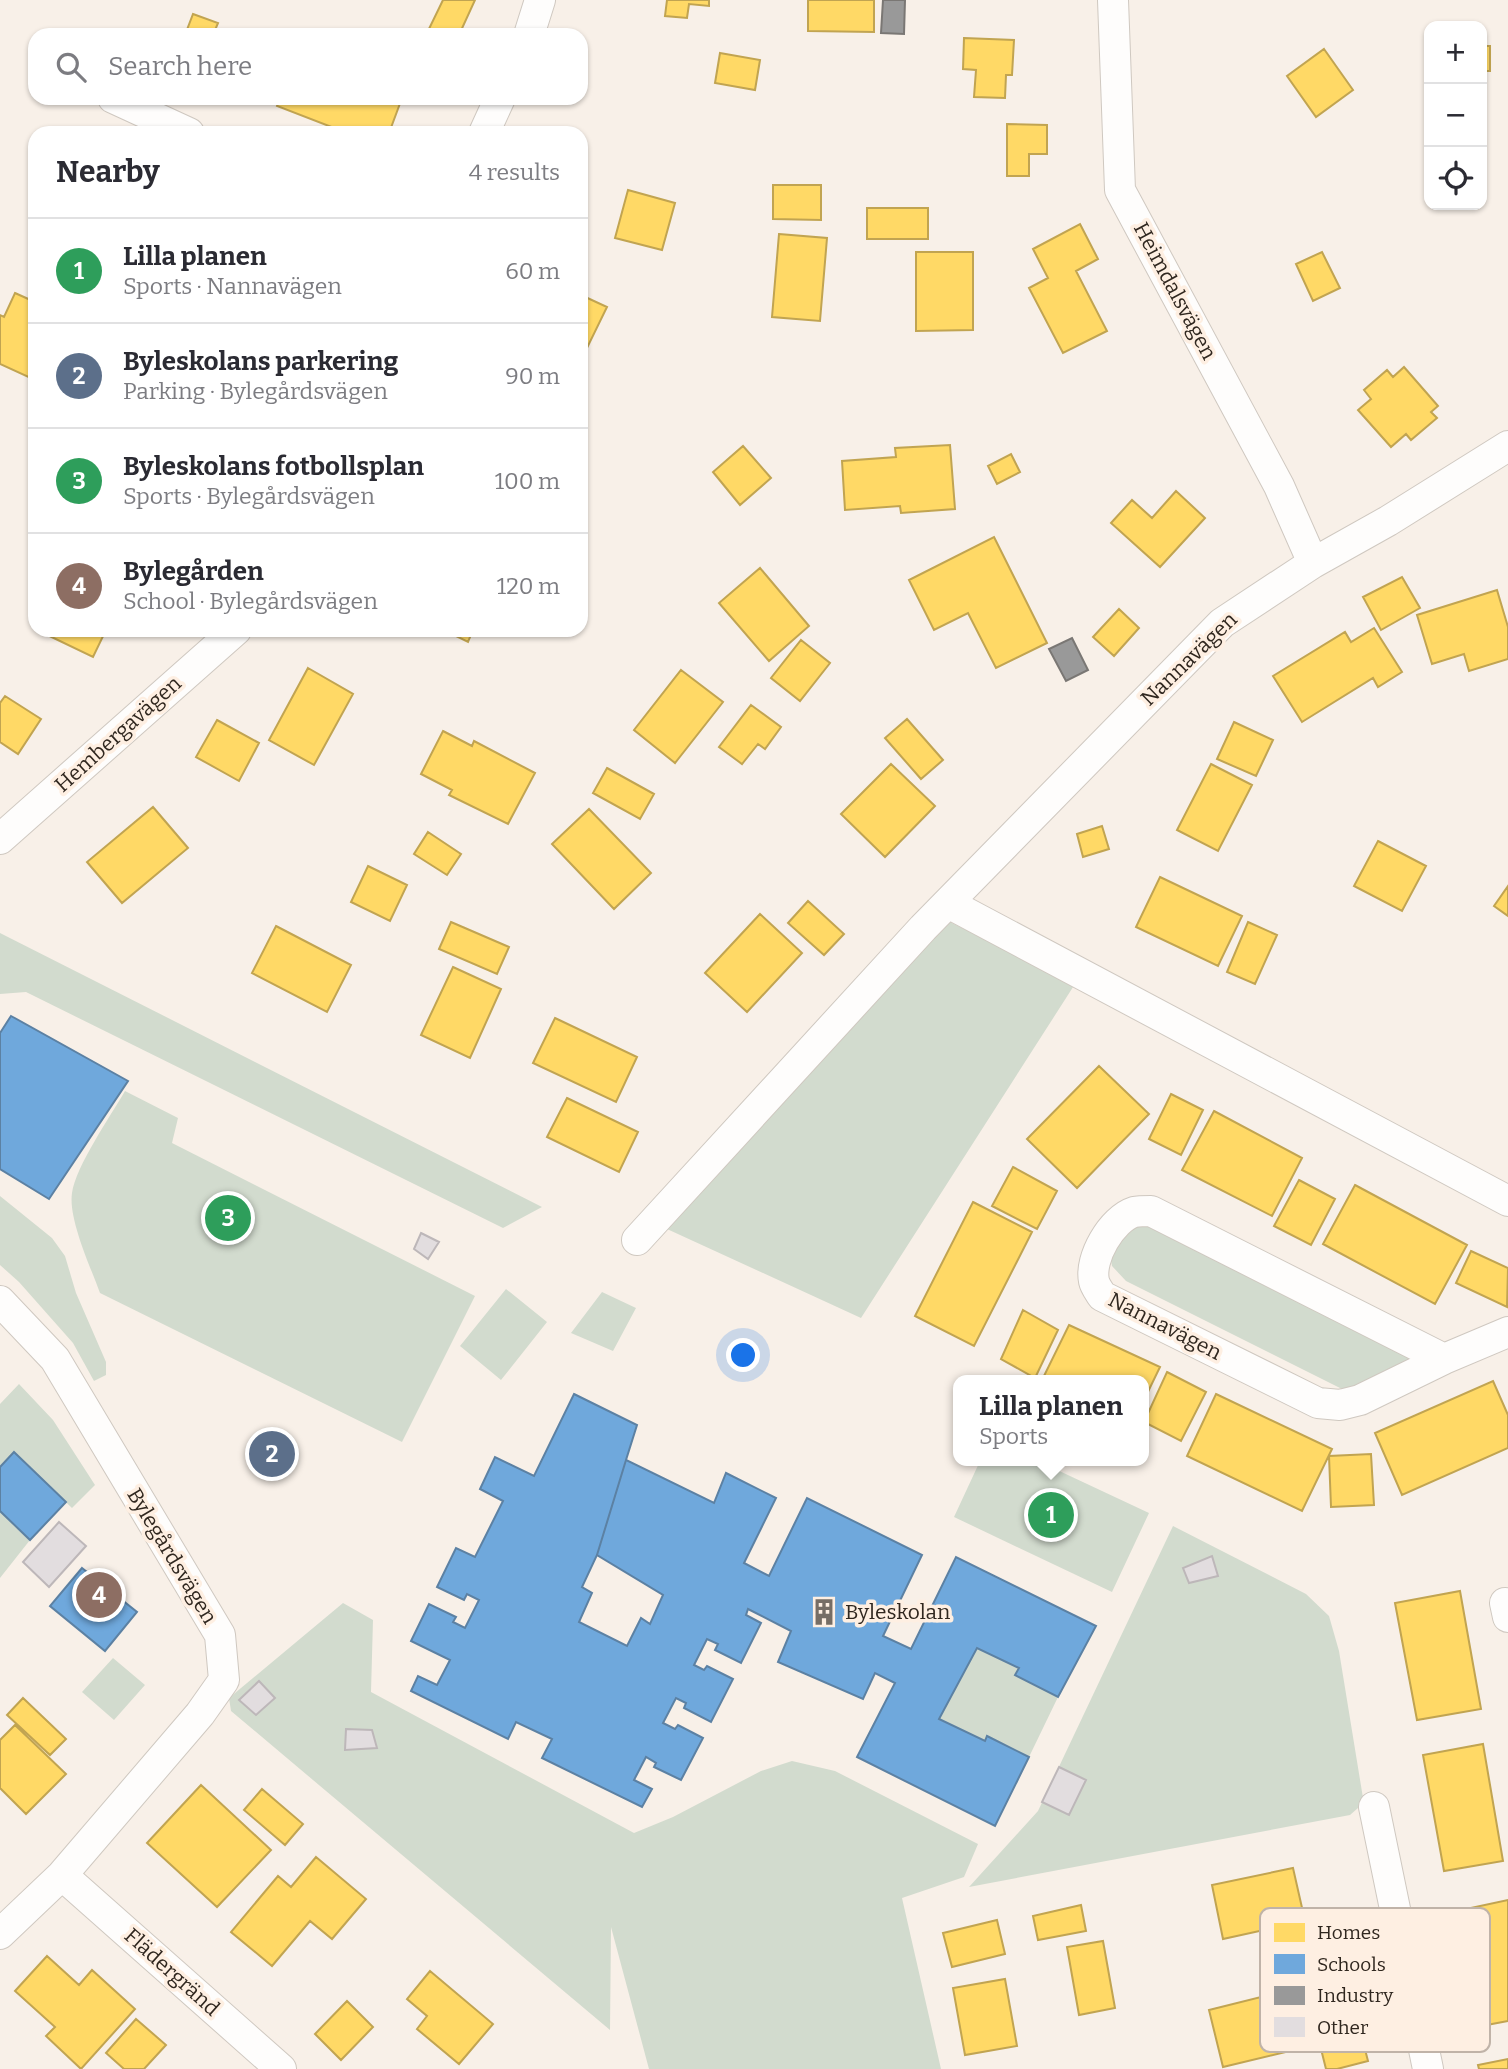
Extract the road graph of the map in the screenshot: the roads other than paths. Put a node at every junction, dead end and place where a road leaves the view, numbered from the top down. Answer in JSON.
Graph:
{"nodes":[{"id":1,"x":540,"y":0,"type":"edge"},
{"id":2,"x":1113,"y":0,"type":"edge"},
{"id":3,"x":531,"y":28,"type":"edge"},
{"id":4,"x":128,"y":105,"type":"edge"},
{"id":5,"x":497,"y":105,"type":"edge"},
{"id":6,"x":174,"y":126,"type":"edge"},
{"id":7,"x":487,"y":126,"type":"edge"},
{"id":8,"x":1508,"y":446,"type":"edge"},
{"id":9,"x":1313,"y":563,"type":"junction"},
{"id":10,"x":228,"y":637,"type":"edge"},
{"id":11,"x":0,"y":839,"type":"edge"},
{"id":12,"x":948,"y":903,"type":"junction"},
{"id":13,"x":1508,"y":1201,"type":"edge"},
{"id":14,"x":637,"y":1240,"type":"dead end"},
{"id":15,"x":0,"y":1301,"type":"edge"},
{"id":16,"x":1508,"y":1332,"type":"edge"},
{"id":17,"x":1444,"y":1359,"type":"junction"},
{"id":18,"x":1374,"y":1807,"type":"dead end"},
{"id":19,"x":62,"y":1875,"type":"junction"},
{"id":20,"x":1395,"y":1908,"type":"edge"},
{"id":21,"x":0,"y":1934,"type":"edge"},
{"id":22,"x":281,"y":2069,"type":"edge"}],
"edges":[{"from":1,"to":3,"type":"street"},
{"from":2,"to":9,"type":"street","name":"Heimdalsvägen"},
{"from":4,"to":6,"type":"street"},
{"from":5,"to":7,"type":"street"},
{"from":8,"to":9,"type":"street","name":"Nannavägen"},
{"from":9,"to":12,"type":"street","name":"Nannavägen"},
{"from":10,"to":11,"type":"street","name":"Hembergavägen"},
{"from":12,"to":13,"type":"street"},
{"from":12,"to":14,"type":"street","name":"Nannavägen"},
{"from":15,"to":19,"type":"street","name":"Bylegårdsvägen"},
{"from":16,"to":17,"type":"street","name":"Nannavägen"},
{"from":17,"to":17,"type":"street","name":"Nannavägen"},
{"from":18,"to":20,"type":"street"},
{"from":19,"to":21,"type":"street","name":"Bylegårdsvägen"},
{"from":19,"to":22,"type":"street","name":"Flädergränd"}]}
